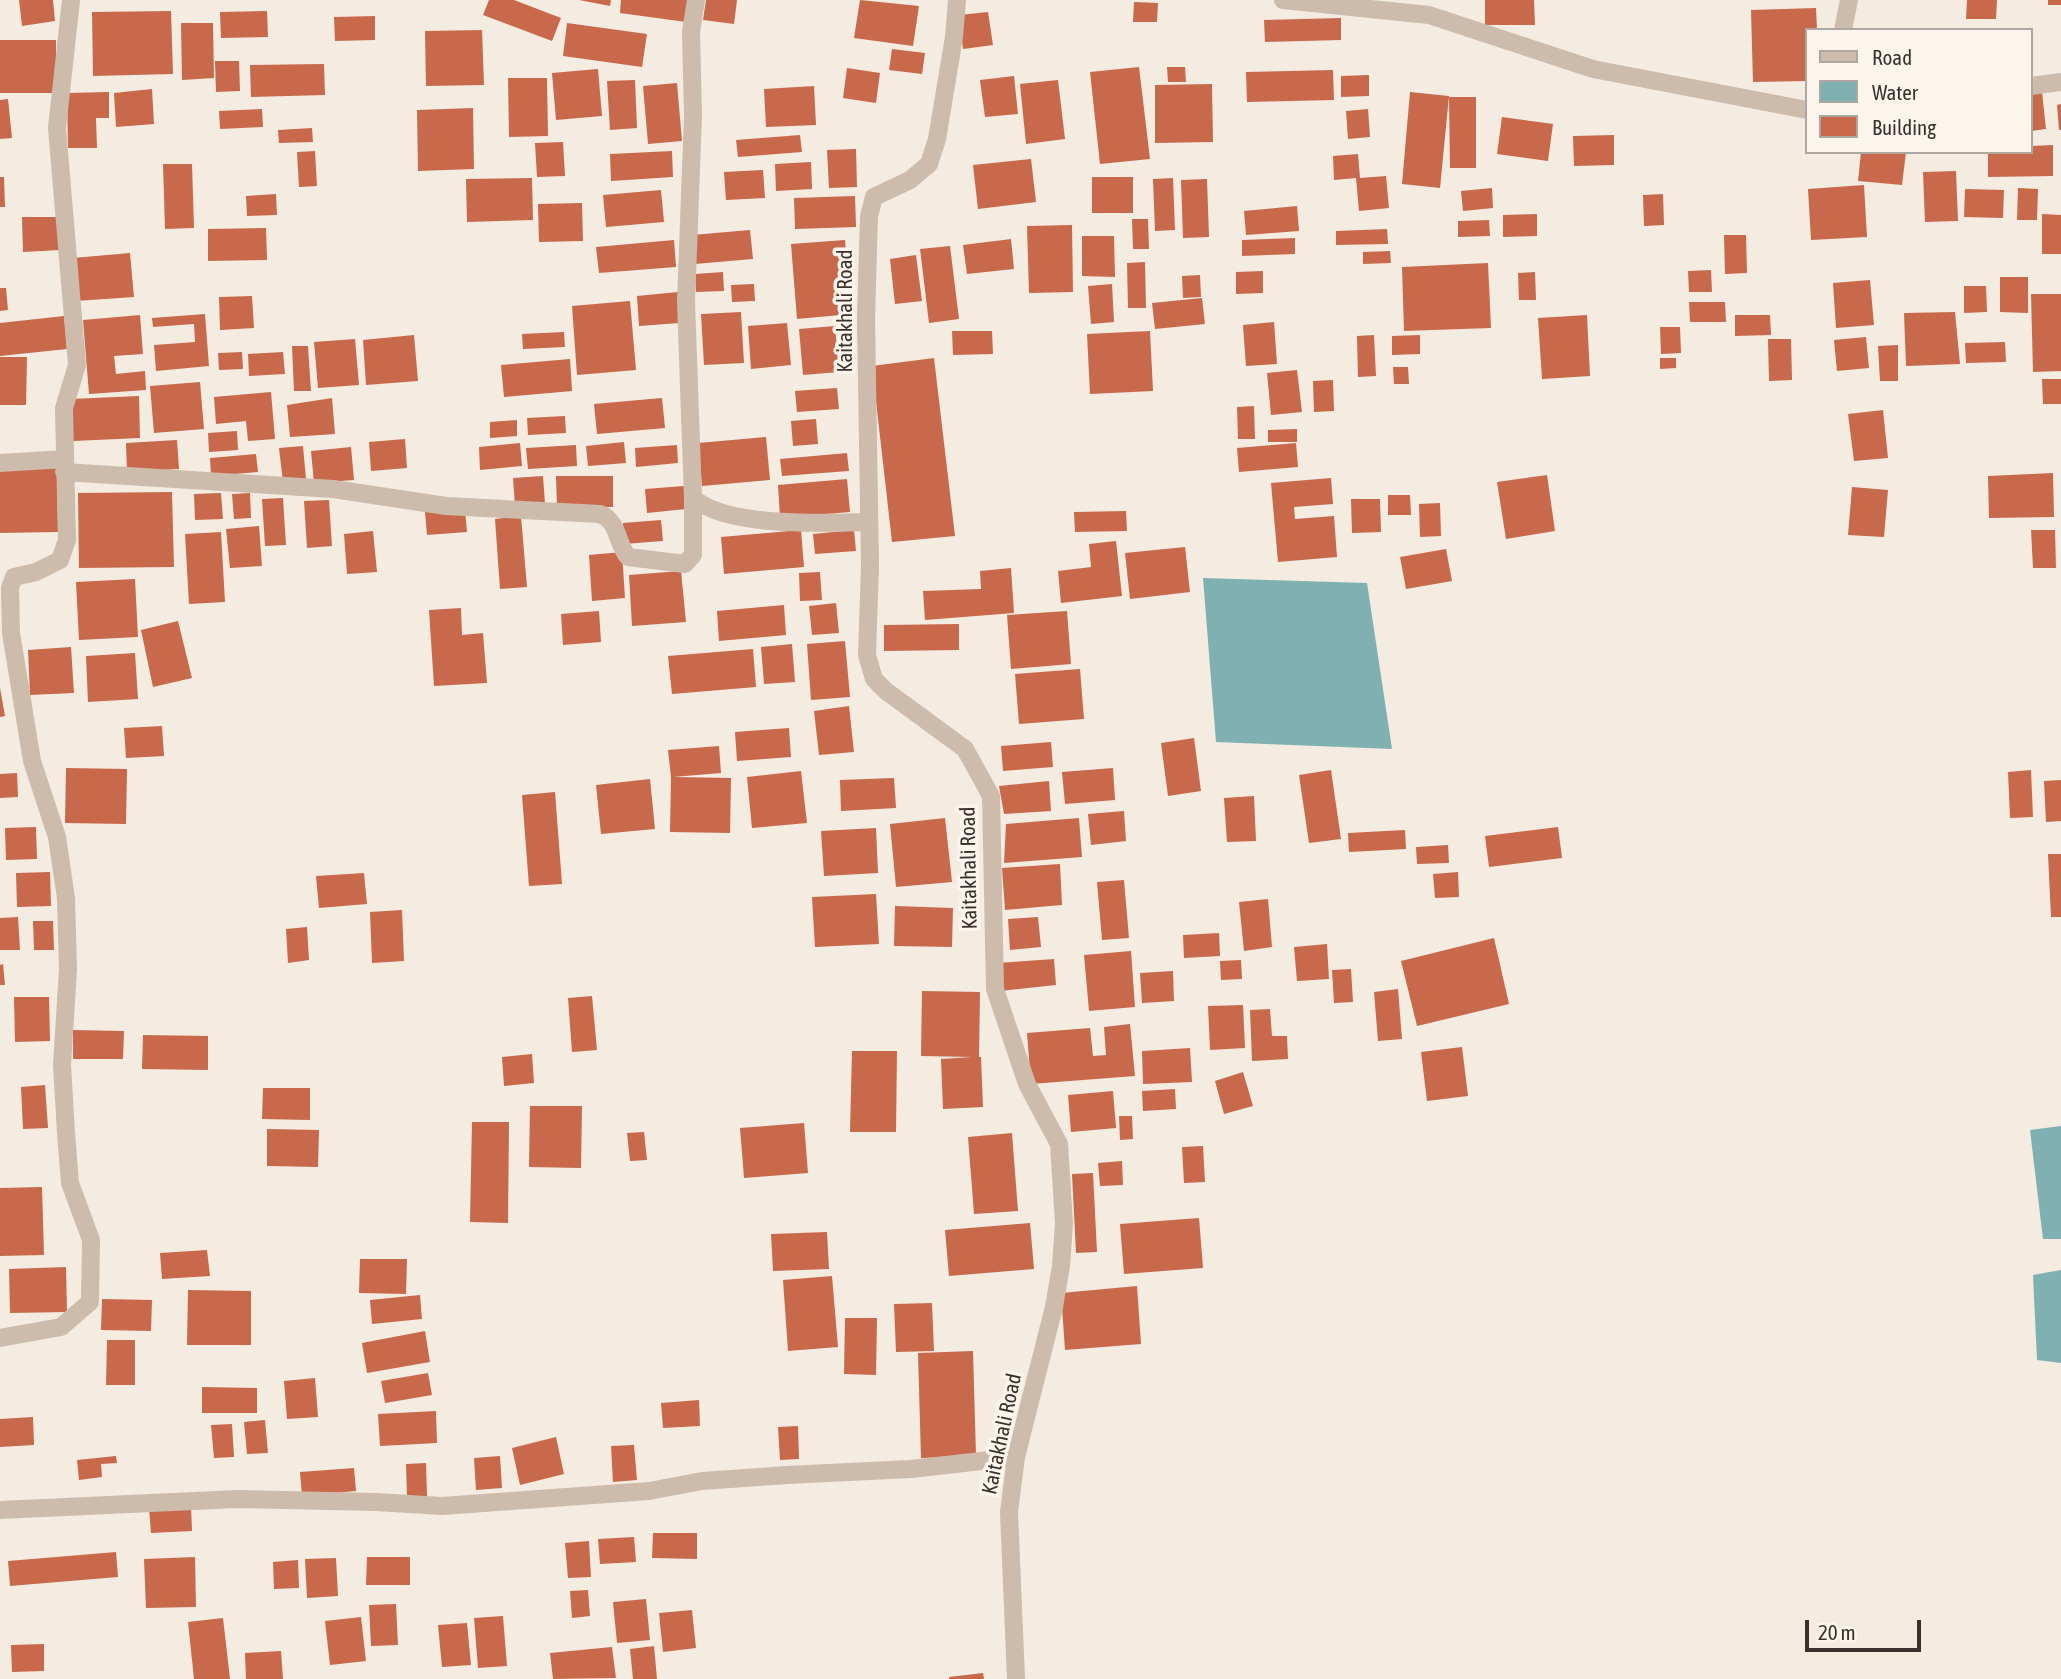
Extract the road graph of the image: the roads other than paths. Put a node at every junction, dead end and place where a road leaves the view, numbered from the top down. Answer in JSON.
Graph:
{"nodes":[{"id":1,"x":71,"y":0,"type":"edge"},
{"id":2,"x":696,"y":0,"type":"edge"},
{"id":3,"x":957,"y":0,"type":"edge"},
{"id":4,"x":1283,"y":0,"type":"edge"},
{"id":5,"x":1849,"y":0,"type":"edge"},
{"id":6,"x":1843,"y":28,"type":"edge"},
{"id":7,"x":2061,"y":82,"type":"edge"},
{"id":8,"x":2033,"y":86,"type":"edge"},
{"id":9,"x":1806,"y":110,"type":"edge"},
{"id":10,"x":0,"y":463,"type":"edge"},
{"id":11,"x":64,"y":466,"type":"junction"},
{"id":12,"x":694,"y":498,"type":"junction"},
{"id":13,"x":869,"y":522,"type":"junction"},
{"id":14,"x":6,"y":633,"type":"edge"},
{"id":15,"x":0,"y":1338,"type":"edge"},
{"id":16,"x":1016,"y":1457,"type":"junction"},
{"id":17,"x":0,"y":1510,"type":"edge"},
{"id":18,"x":1016,"y":1679,"type":"edge"}],
"edges":[{"from":1,"to":11,"type":"street"},
{"from":2,"to":12,"type":"street"},
{"from":3,"to":13,"type":"street","name":"Kaitakhali Road"},
{"from":4,"to":9,"type":"street"},
{"from":5,"to":6,"type":"street"},
{"from":7,"to":8,"type":"street"},
{"from":10,"to":11,"type":"street"},
{"from":11,"to":12,"type":"street"},
{"from":11,"to":14,"type":"street"},
{"from":12,"to":13,"type":"street"},
{"from":13,"to":16,"type":"street","name":"Kaitakhali Road"},
{"from":14,"to":15,"type":"street"},
{"from":16,"to":17,"type":"street"},
{"from":16,"to":18,"type":"street","name":"Kaitakhali Road"}]}
